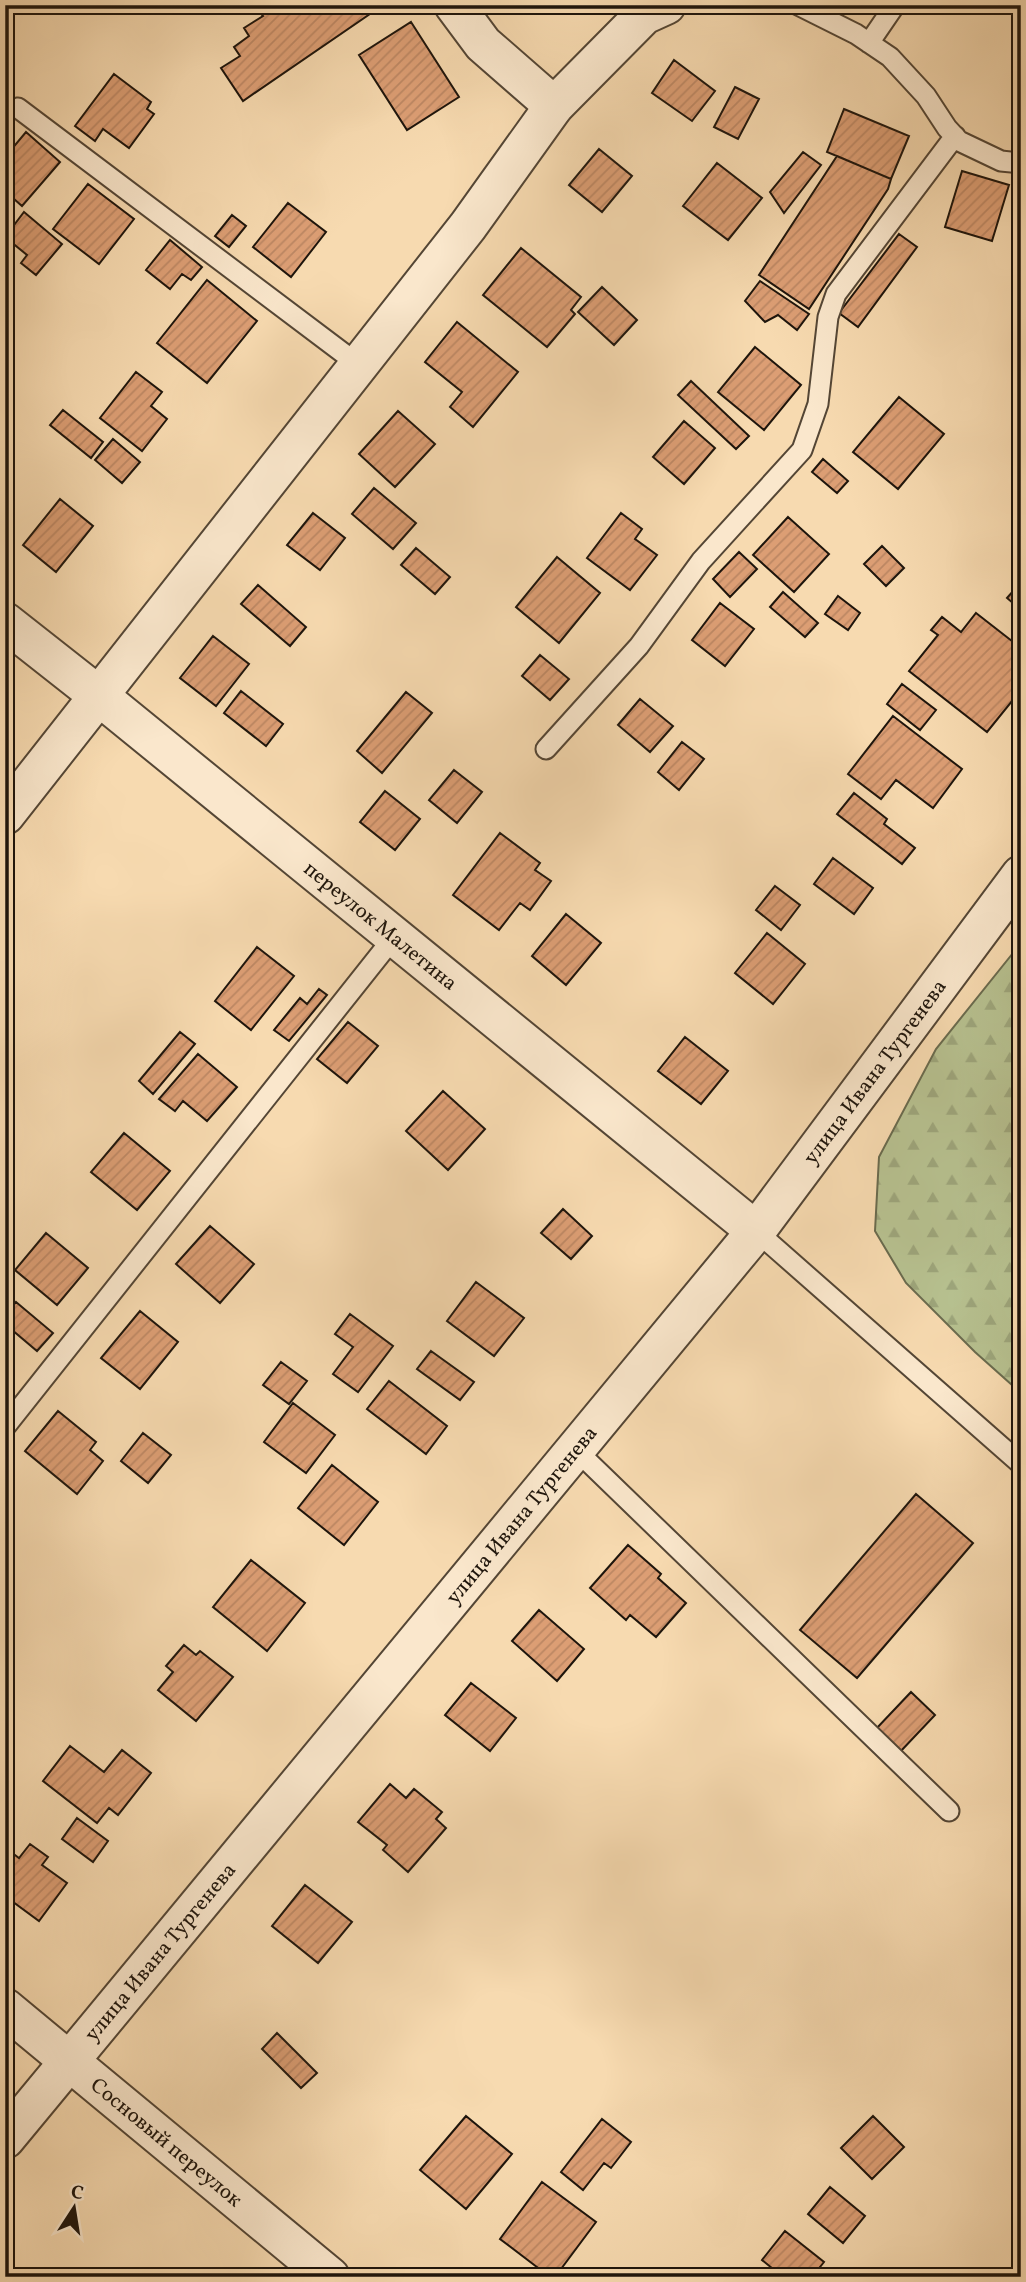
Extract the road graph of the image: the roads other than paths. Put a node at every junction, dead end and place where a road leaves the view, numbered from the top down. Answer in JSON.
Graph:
{"nodes":[{"id":1,"x":454,"y":5,"type":"edge"},
{"id":2,"x":666,"y":5,"type":"edge"},
{"id":3,"x":799,"y":5,"type":"edge"},
{"id":4,"x":895,"y":5,"type":"edge"},
{"id":5,"x":869,"y":43,"type":"junction"},
{"id":6,"x":554,"y":106,"type":"junction"},
{"id":7,"x":18,"y":108,"type":"dead end"},
{"id":8,"x":954,"y":136,"type":"junction"},
{"id":9,"x":1021,"y":163,"type":"edge"},
{"id":10,"x":359,"y":365,"type":"junction"},
{"id":11,"x":5,"y":622,"type":"edge"},
{"id":12,"x":99,"y":696,"type":"junction"},
{"id":13,"x":546,"y":749,"type":"dead end"},
{"id":14,"x":5,"y":815,"type":"edge"},
{"id":15,"x":1021,"y":875,"type":"edge"},
{"id":16,"x":394,"y":937,"type":"junction"},
{"id":17,"x":756,"y":1231,"type":"junction"},
{"id":18,"x":5,"y":1427,"type":"edge"},
{"id":19,"x":575,"y":1449,"type":"junction"},
{"id":20,"x":1021,"y":1464,"type":"edge"},
{"id":21,"x":949,"y":1811,"type":"dead end"},
{"id":22,"x":5,"y":2008,"type":"edge"},
{"id":23,"x":69,"y":2061,"type":"junction"},
{"id":24,"x":5,"y":2140,"type":"edge"},
{"id":25,"x":330,"y":2277,"type":"edge"}],
"edges":[{"from":1,"to":6,"type":"street"},
{"from":2,"to":6,"type":"street"},
{"from":3,"to":5,"type":"lane"},
{"from":4,"to":5,"type":"lane"},
{"from":5,"to":8,"type":"lane"},
{"from":6,"to":10,"type":"street"},
{"from":7,"to":10,"type":"lane"},
{"from":8,"to":9,"type":"lane"},
{"from":8,"to":13,"type":"lane"},
{"from":10,"to":12,"type":"street"},
{"from":11,"to":12,"type":"street","name":"переулок Малетина"},
{"from":12,"to":14,"type":"street"},
{"from":12,"to":16,"type":"street","name":"переулок Малетина"},
{"from":15,"to":17,"type":"street","name":"улица Ивана Тургенева"},
{"from":16,"to":17,"type":"street","name":"переулок Малетина"},
{"from":16,"to":18,"type":"lane"},
{"from":17,"to":19,"type":"street","name":"улица Ивана Тургенева"},
{"from":17,"to":20,"type":"lane"},
{"from":19,"to":21,"type":"lane"},
{"from":19,"to":23,"type":"street","name":"улица Ивана Тургенева"},
{"from":22,"to":23,"type":"street","name":"Сосновый переулок"},
{"from":23,"to":24,"type":"street","name":"улица Ивана Тургенева"},
{"from":23,"to":25,"type":"street","name":"Сосновый переулок"}]}
